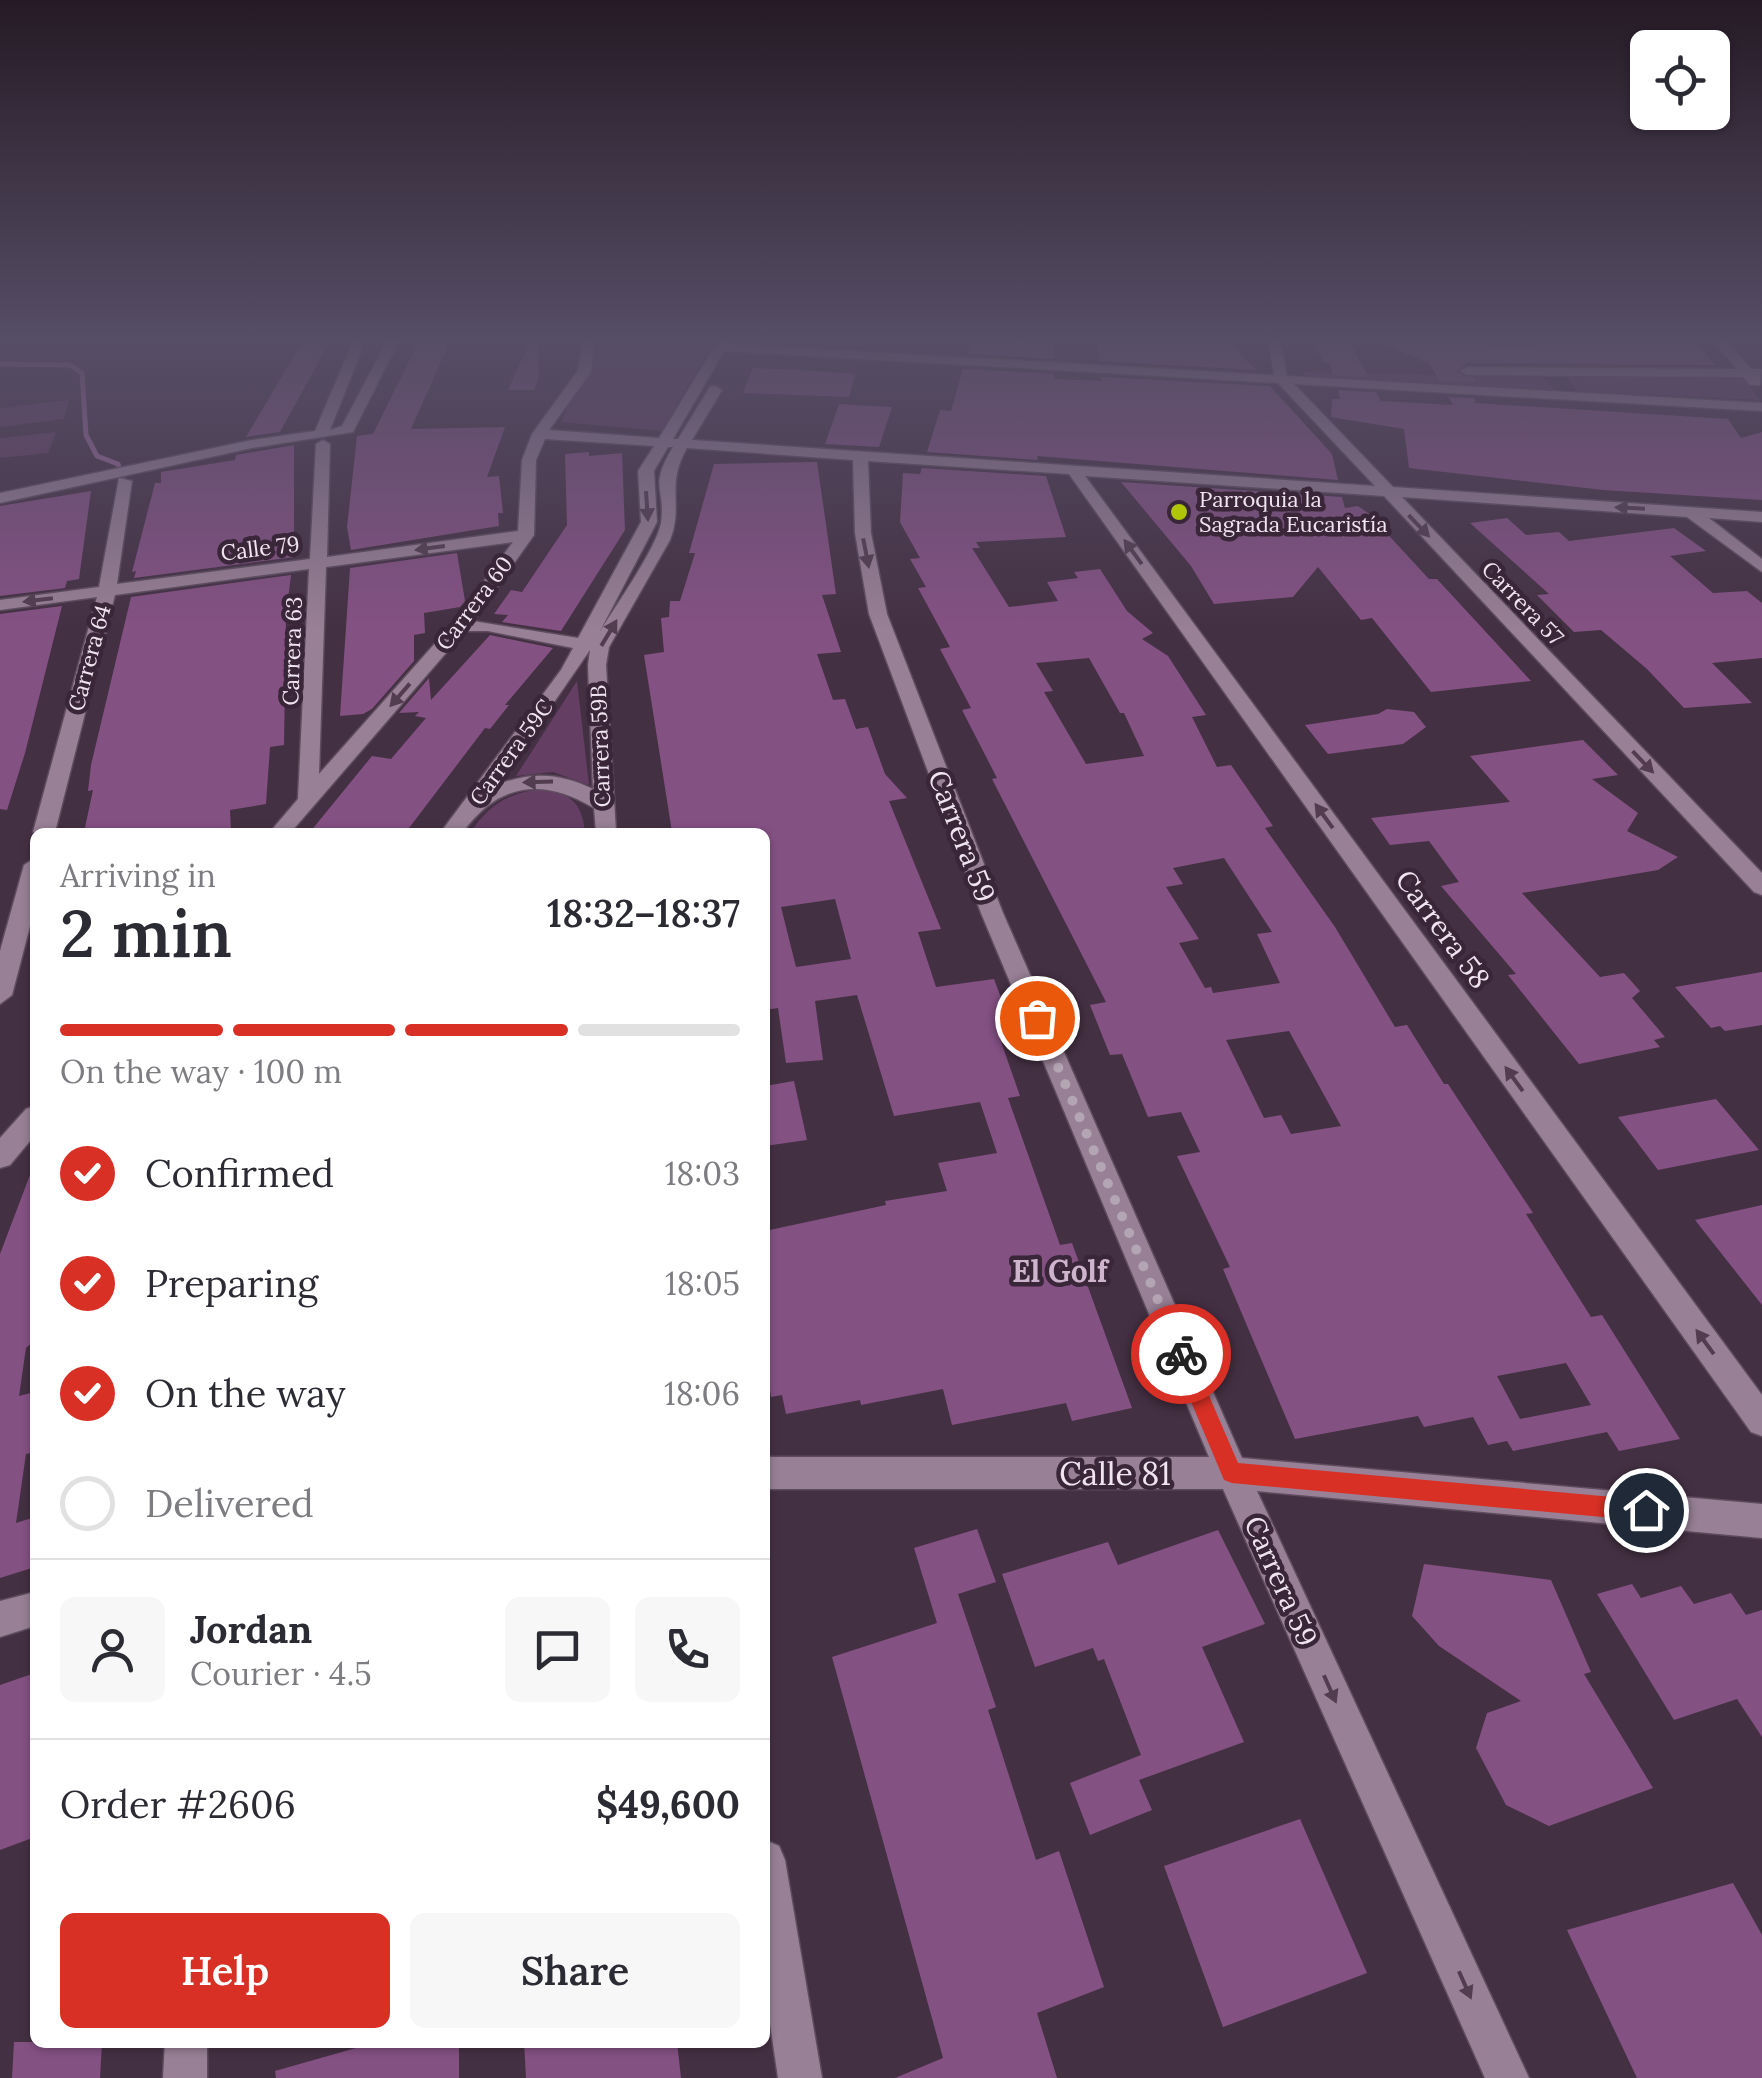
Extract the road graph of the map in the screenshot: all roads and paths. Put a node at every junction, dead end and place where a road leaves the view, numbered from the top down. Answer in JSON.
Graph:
{"nodes":[{"id":1,"x":325,"y":436,"type":"edge"},
{"id":2,"x":332,"y":436,"type":"edge"},
{"id":3,"x":539,"y":436,"type":"edge"},
{"id":4,"x":570,"y":436,"type":"edge"},
{"id":5,"x":666,"y":436,"type":"edge"},
{"id":6,"x":686,"y":436,"type":"edge"},
{"id":7,"x":1337,"y":436,"type":"edge"},
{"id":8,"x":324,"y":439,"type":"junction"},
{"id":9,"x":662,"y":442,"type":"junction"},
{"id":10,"x":682,"y":443,"type":"junction"},
{"id":11,"x":860,"y":456,"type":"junction"},
{"id":12,"x":1074,"y":472,"type":"junction"},
{"id":13,"x":124,"y":481,"type":"dead end"},
{"id":14,"x":1388,"y":494,"type":"junction"},
{"id":15,"x":0,"y":498,"type":"edge"},
{"id":16,"x":1692,"y":513,"type":"junction"},
{"id":17,"x":1762,"y":517,"type":"edge"},
{"id":18,"x":526,"y":535,"type":"junction"},
{"id":19,"x":318,"y":564,"type":"junction"},
{"id":20,"x":1762,"y":568,"type":"edge"},
{"id":21,"x":636,"y":572,"type":"junction"},
{"id":22,"x":106,"y":591,"type":"junction"},
{"id":23,"x":0,"y":605,"type":"edge"},
{"id":24,"x":460,"y":626,"type":"junction"},
{"id":25,"x":581,"y":644,"type":"junction"},
{"id":26,"x":570,"y":671,"type":"joint"},
{"id":27,"x":308,"y":801,"type":"junction"},
{"id":28,"x":601,"y":803,"type":"junction"},
{"id":29,"x":473,"y":804,"type":"junction"},
{"id":30,"x":45,"y":828,"type":"edge"},
{"id":31,"x":284,"y":828,"type":"edge"},
{"id":32,"x":455,"y":828,"type":"edge"},
{"id":33,"x":605,"y":828,"type":"edge"},
{"id":34,"x":30,"y":886,"type":"edge"},
{"id":35,"x":1762,"y":887,"type":"edge"},
{"id":36,"x":17,"y":939,"type":"edge"},
{"id":37,"x":0,"y":995,"type":"edge"},
{"id":38,"x":30,"y":1122,"type":"edge"},
{"id":39,"x":0,"y":1157,"type":"edge"},
{"id":40,"x":1762,"y":1421,"type":"edge"},
{"id":41,"x":770,"y":1473,"type":"edge"},
{"id":42,"x":1232,"y":1473,"type":"junction"},
{"id":43,"x":1762,"y":1521,"type":"edge"},
{"id":44,"x":30,"y":1610,"type":"edge"},
{"id":45,"x":0,"y":1619,"type":"edge"},
{"id":46,"x":770,"y":1891,"type":"edge"},
{"id":47,"x":186,"y":2048,"type":"edge"},
{"id":48,"x":186,"y":2078,"type":"edge"},
{"id":49,"x":800,"y":2078,"type":"edge"},
{"id":50,"x":1508,"y":2078,"type":"edge"}],
"edges":[{"from":1,"to":8,"type":"street","name":"Carrera 63"},
{"from":2,"to":8,"type":"street"},
{"from":3,"to":18,"type":"street","name":"Carrera 60"},
{"from":4,"to":9,"type":"street"},
{"from":5,"to":9,"type":"street","name":"Carrera 59B"},
{"from":6,"to":10,"type":"street","name":"Carrera 59B"},
{"from":7,"to":14,"type":"street","name":"Carrera 57"},
{"from":8,"to":15,"type":"street"},
{"from":8,"to":19,"type":"street","name":"Carrera 63"},
{"from":9,"to":10,"type":"street"},
{"from":9,"to":21,"type":"street","name":"Carrera 59B","one_way":true},
{"from":10,"to":11,"type":"street"},
{"from":10,"to":21,"type":"street","name":"Carrera 59B"},
{"from":11,"to":12,"type":"street"},
{"from":11,"to":42,"type":"street","name":"Carrera 59","one_way":true},
{"from":12,"to":14,"type":"street"},
{"from":40,"to":12,"type":"street","name":"Carrera 58","one_way":true},
{"from":13,"to":22,"type":"street","name":"Carrera 64"},
{"from":16,"to":14,"type":"street","one_way":true},
{"from":14,"to":35,"type":"street","name":"Carrera 57","one_way":true},
{"from":16,"to":17,"type":"street"},
{"from":16,"to":20,"type":"street"},
{"from":18,"to":19,"type":"street","name":"Calle 79","one_way":true},
{"from":18,"to":24,"type":"street","name":"Carrera 60"},
{"from":19,"to":22,"type":"street","name":"Calle 79"},
{"from":19,"to":27,"type":"street","name":"Carrera 63"},
{"from":21,"to":25,"type":"street","name":"Carrera 59B"},
{"from":28,"to":21,"type":"street","name":"Carrera 59B","one_way":true},
{"from":22,"to":23,"type":"street","name":"Calle 79","one_way":true},
{"from":22,"to":30,"type":"street","name":"Carrera 64"},
{"from":24,"to":25,"type":"street"},
{"from":24,"to":27,"type":"street","name":"Carrera 60","one_way":true},
{"from":25,"to":26,"type":"street","name":"Carrera 59B"},
{"from":26,"to":29,"type":"street","name":"Carrera 59C"},
{"from":27,"to":31,"type":"street","name":"Carrera 60"},
{"from":28,"to":29,"type":"street","one_way":true},
{"from":28,"to":33,"type":"street","name":"Carrera 59B"},
{"from":29,"to":32,"type":"street","name":"Carrera 59C"},
{"from":34,"to":36,"type":"street"},
{"from":36,"to":37,"type":"street"},
{"from":38,"to":39,"type":"street"},
{"from":41,"to":42,"type":"street","name":"Calle 81"},
{"from":42,"to":43,"type":"street","name":"Calle 81"},
{"from":42,"to":50,"type":"street","name":"Carrera 59","one_way":true},
{"from":44,"to":45,"type":"street"},
{"from":46,"to":49,"type":"street"},
{"from":47,"to":48,"type":"street"}]}
